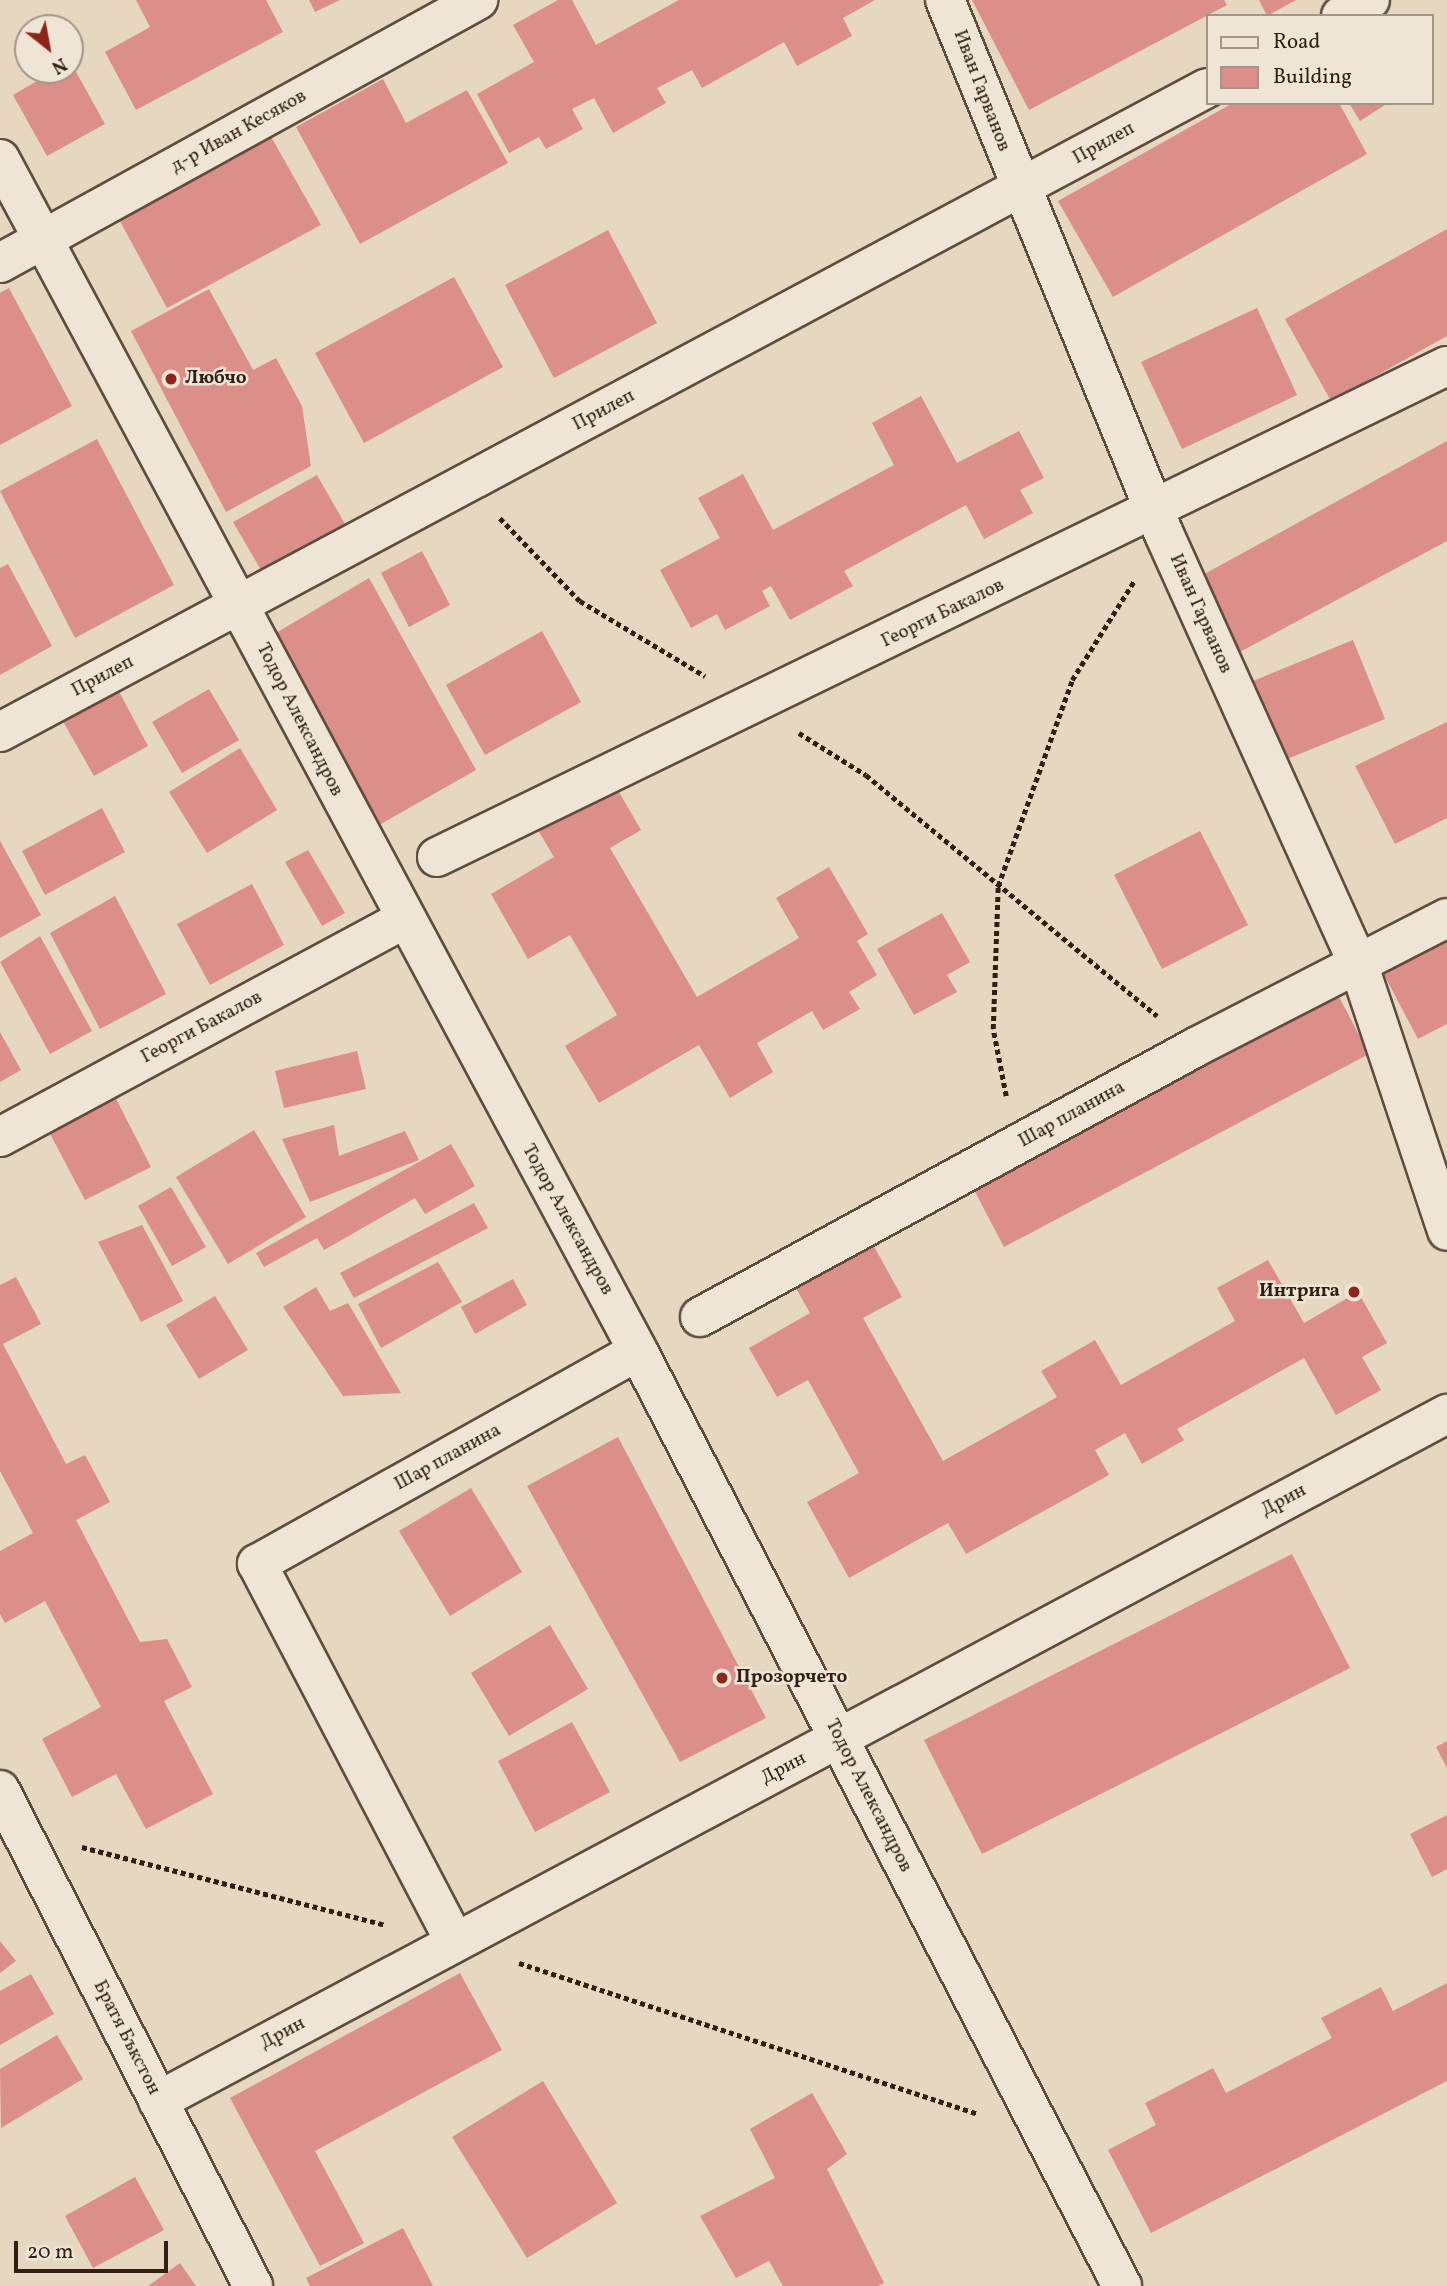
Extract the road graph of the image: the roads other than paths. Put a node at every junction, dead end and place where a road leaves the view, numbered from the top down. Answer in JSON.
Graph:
{"nodes":[{"id":1,"x":945,"y":0,"type":"edge"},
{"id":2,"x":1370,"y":0,"type":"edge"},
{"id":3,"x":453,"y":6,"type":"edge"},
{"id":4,"x":1345,"y":14,"type":"edge"},
{"id":5,"x":1206,"y":89,"type":"edge"},
{"id":6,"x":0,"y":159,"type":"edge"},
{"id":7,"x":1020,"y":191,"type":"junction"},
{"id":8,"x":43,"y":241,"type":"junction"},
{"id":9,"x":0,"y":263,"type":"edge"},
{"id":10,"x":1447,"y":366,"type":"edge"},
{"id":11,"x":1160,"y":522,"type":"junction"},
{"id":12,"x":239,"y":604,"type":"junction"},
{"id":13,"x":0,"y":732,"type":"edge"},
{"id":14,"x":437,"y":857,"type":"dead end"},
{"id":15,"x":1447,"y":918,"type":"edge"},
{"id":16,"x":403,"y":920,"type":"junction"},
{"id":17,"x":1359,"y":966,"type":"junction"},
{"id":18,"x":0,"y":1137,"type":"edge"},
{"id":19,"x":1447,"y":1231,"type":"edge"},
{"id":20,"x":699,"y":1317,"type":"dead end"},
{"id":21,"x":638,"y":1351,"type":"junction"},
{"id":22,"x":1447,"y":1414,"type":"edge"},
{"id":23,"x":839,"y":1740,"type":"junction"},
{"id":24,"x":0,"y":1790,"type":"edge"},
{"id":25,"x":455,"y":1942,"type":"junction"},
{"id":26,"x":158,"y":2101,"type":"junction"},
{"id":27,"x":253,"y":2286,"type":"edge"},
{"id":28,"x":1122,"y":2286,"type":"edge"}],
"edges":[{"from":1,"to":7,"type":"street","name":"Иван Гарванов"},
{"from":2,"to":4,"type":"street"},
{"from":3,"to":8,"type":"street","name":"д-р Иван Кесяков"},
{"from":5,"to":7,"type":"street","name":"Прилеп"},
{"from":6,"to":8,"type":"street","name":"Тодор Александров"},
{"from":7,"to":11,"type":"street","name":"Иван Гарванов"},
{"from":7,"to":12,"type":"street","name":"Прилеп"},
{"from":8,"to":9,"type":"street","name":"д-р Иван Кесяков"},
{"from":8,"to":12,"type":"street","name":"Тодор Александров"},
{"from":10,"to":11,"type":"street","name":"Георги Бакалов"},
{"from":11,"to":14,"type":"street","name":"Георги Бакалов"},
{"from":11,"to":17,"type":"street","name":"Иван Гарванов"},
{"from":12,"to":13,"type":"street","name":"Прилеп"},
{"from":12,"to":16,"type":"street","name":"Тодор Александров"},
{"from":15,"to":17,"type":"street","name":"Шар планина"},
{"from":16,"to":18,"type":"street","name":"Георги Бакалов"},
{"from":16,"to":21,"type":"street","name":"Тодор Александров"},
{"from":17,"to":19,"type":"street","name":"Иван Гарванов"},
{"from":17,"to":20,"type":"street","name":"Шар планина"},
{"from":21,"to":23,"type":"street","name":"Тодор Александров"},
{"from":21,"to":25,"type":"street","name":"Шар планина"},
{"from":22,"to":23,"type":"street","name":"Дрин"},
{"from":23,"to":25,"type":"street","name":"Дрин"},
{"from":23,"to":28,"type":"street","name":"Тодор Александров"},
{"from":24,"to":26,"type":"street","name":"Братя Бъкстон"},
{"from":25,"to":26,"type":"street","name":"Дрин"},
{"from":26,"to":27,"type":"street","name":"Братя Бъкстон"}]}
